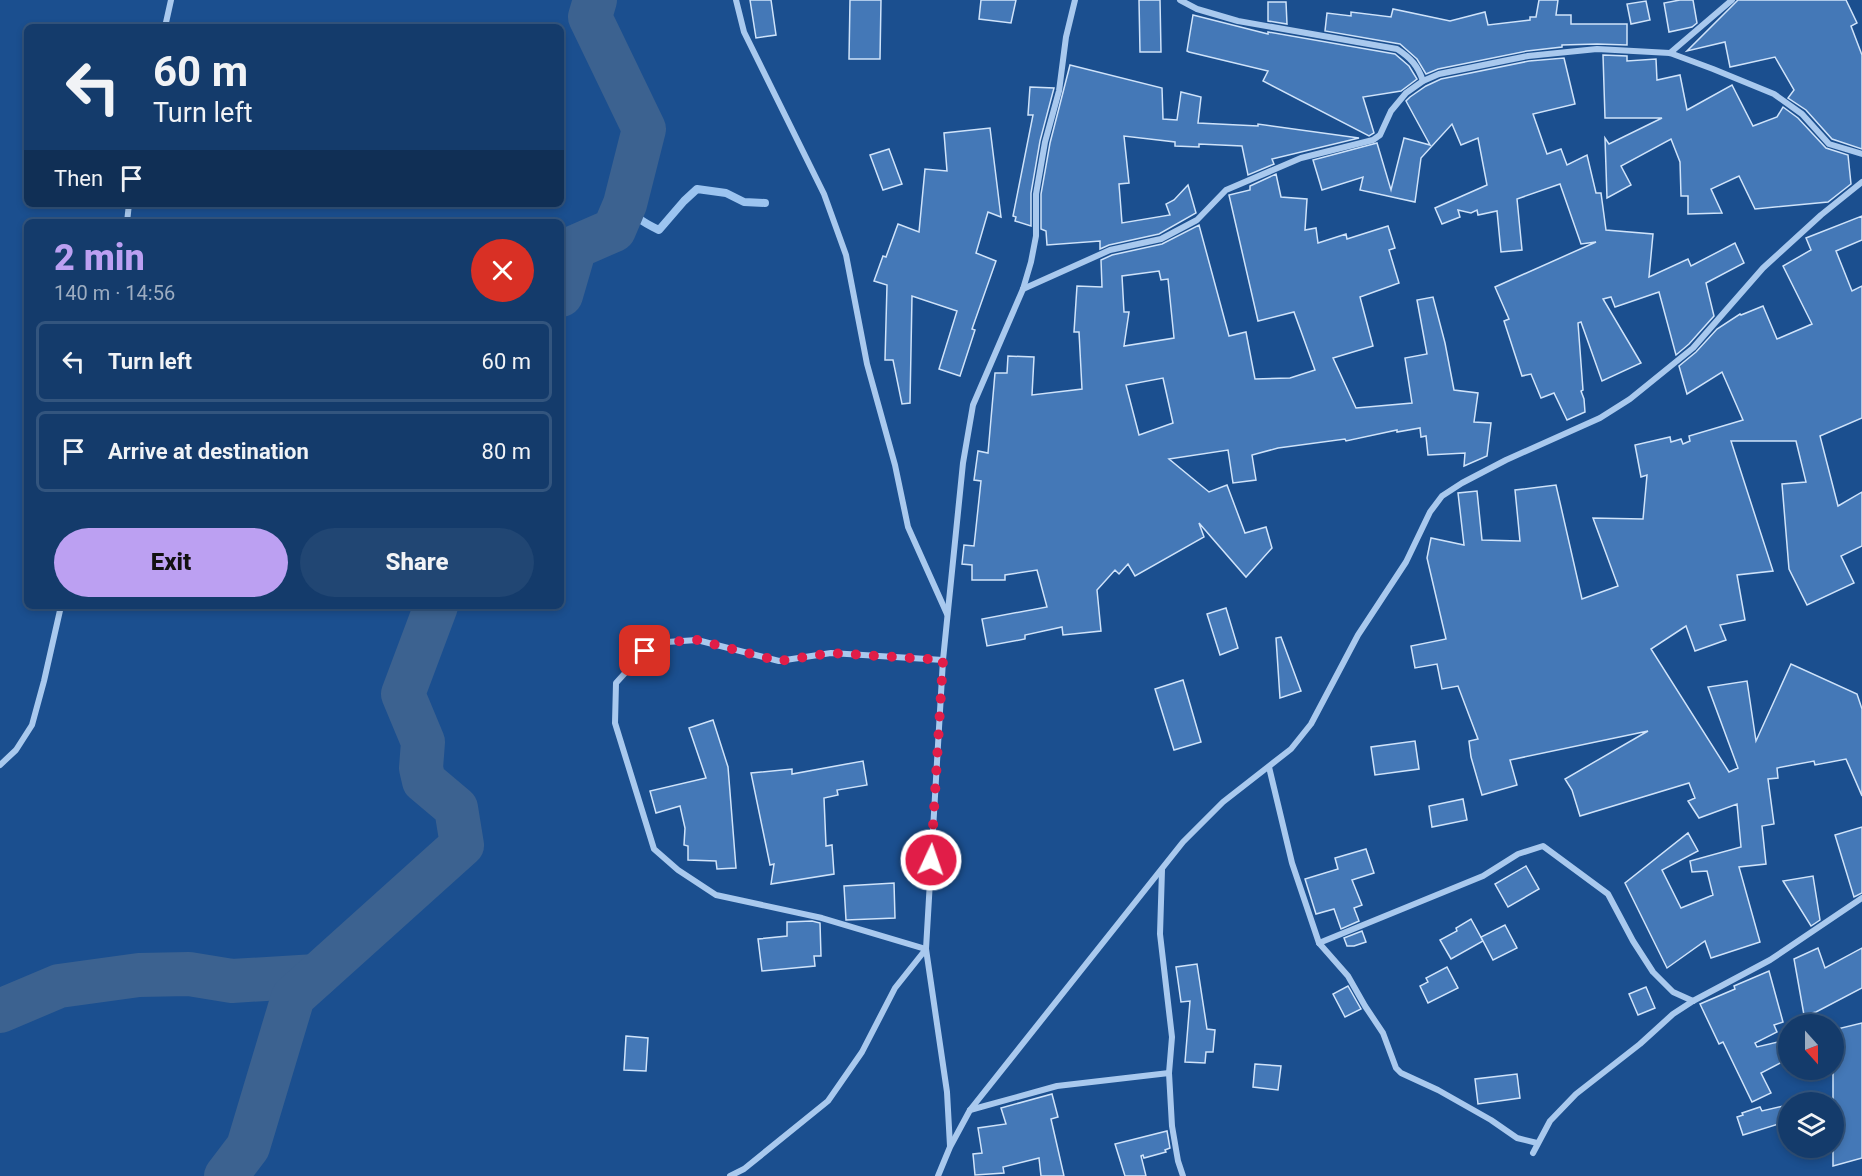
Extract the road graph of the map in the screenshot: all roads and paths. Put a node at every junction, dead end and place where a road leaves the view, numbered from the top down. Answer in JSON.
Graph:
{"nodes":[{"id":1,"x":171,"y":0,"type":"edge"},
{"id":2,"x":736,"y":0,"type":"edge"},
{"id":3,"x":1075,"y":0,"type":"edge"},
{"id":4,"x":1180,"y":0,"type":"edge"},
{"id":5,"x":1732,"y":0,"type":"edge"},
{"id":6,"x":166,"y":24,"type":"edge"},
{"id":7,"x":1670,"y":53,"type":"junction"},
{"id":8,"x":1423,"y":81,"type":"junction"},
{"id":9,"x":1862,"y":154,"type":"edge"},
{"id":10,"x":1862,"y":182,"type":"edge"},
{"id":11,"x":1023,"y":289,"type":"junction"},
{"id":12,"x":60,"y":609,"type":"edge"},
{"id":13,"x":947,"y":616,"type":"junction"},
{"id":14,"x":943,"y":660,"type":"junction"},
{"id":15,"x":0,"y":765,"type":"edge"},
{"id":16,"x":1269,"y":767,"type":"junction"},
{"id":17,"x":1162,"y":870,"type":"junction"},
{"id":18,"x":1862,"y":898,"type":"edge"},
{"id":19,"x":1319,"y":943,"type":"junction"},
{"id":20,"x":926,"y":949,"type":"junction"},
{"id":21,"x":1693,"y":1000,"type":"junction"},
{"id":22,"x":1169,"y":1073,"type":"junction"},
{"id":23,"x":970,"y":1110,"type":"junction"},
{"id":24,"x":1537,"y":1143,"type":"junction"},
{"id":25,"x":950,"y":1147,"type":"junction"},
{"id":26,"x":1533,"y":1153,"type":"dead end"},
{"id":27,"x":730,"y":1176,"type":"edge"},
{"id":28,"x":938,"y":1176,"type":"edge"},
{"id":29,"x":1183,"y":1176,"type":"edge"}],
"edges":[{"from":1,"to":6,"type":"street"},
{"from":2,"to":13,"type":"street"},
{"from":3,"to":11,"type":"street"},
{"from":4,"to":8,"type":"street"},
{"from":5,"to":7,"type":"street"},
{"from":7,"to":8,"type":"street"},
{"from":7,"to":9,"type":"street"},
{"from":8,"to":11,"type":"street"},
{"from":10,"to":16,"type":"street"},
{"from":11,"to":13,"type":"street"},
{"from":12,"to":15,"type":"street"},
{"from":13,"to":14,"type":"street"},
{"from":14,"to":20,"type":"street"},
{"from":14,"to":20,"type":"street"},
{"from":16,"to":17,"type":"street"},
{"from":16,"to":19,"type":"street"},
{"from":17,"to":22,"type":"street"},
{"from":17,"to":23,"type":"street"},
{"from":18,"to":21,"type":"street"},
{"from":19,"to":21,"type":"street"},
{"from":19,"to":24,"type":"street"},
{"from":20,"to":25,"type":"street"},
{"from":20,"to":27,"type":"street"},
{"from":21,"to":24,"type":"street"},
{"from":22,"to":23,"type":"street"},
{"from":22,"to":29,"type":"street"},
{"from":23,"to":25,"type":"street"},
{"from":24,"to":26,"type":"street"},
{"from":25,"to":28,"type":"street"}]}
